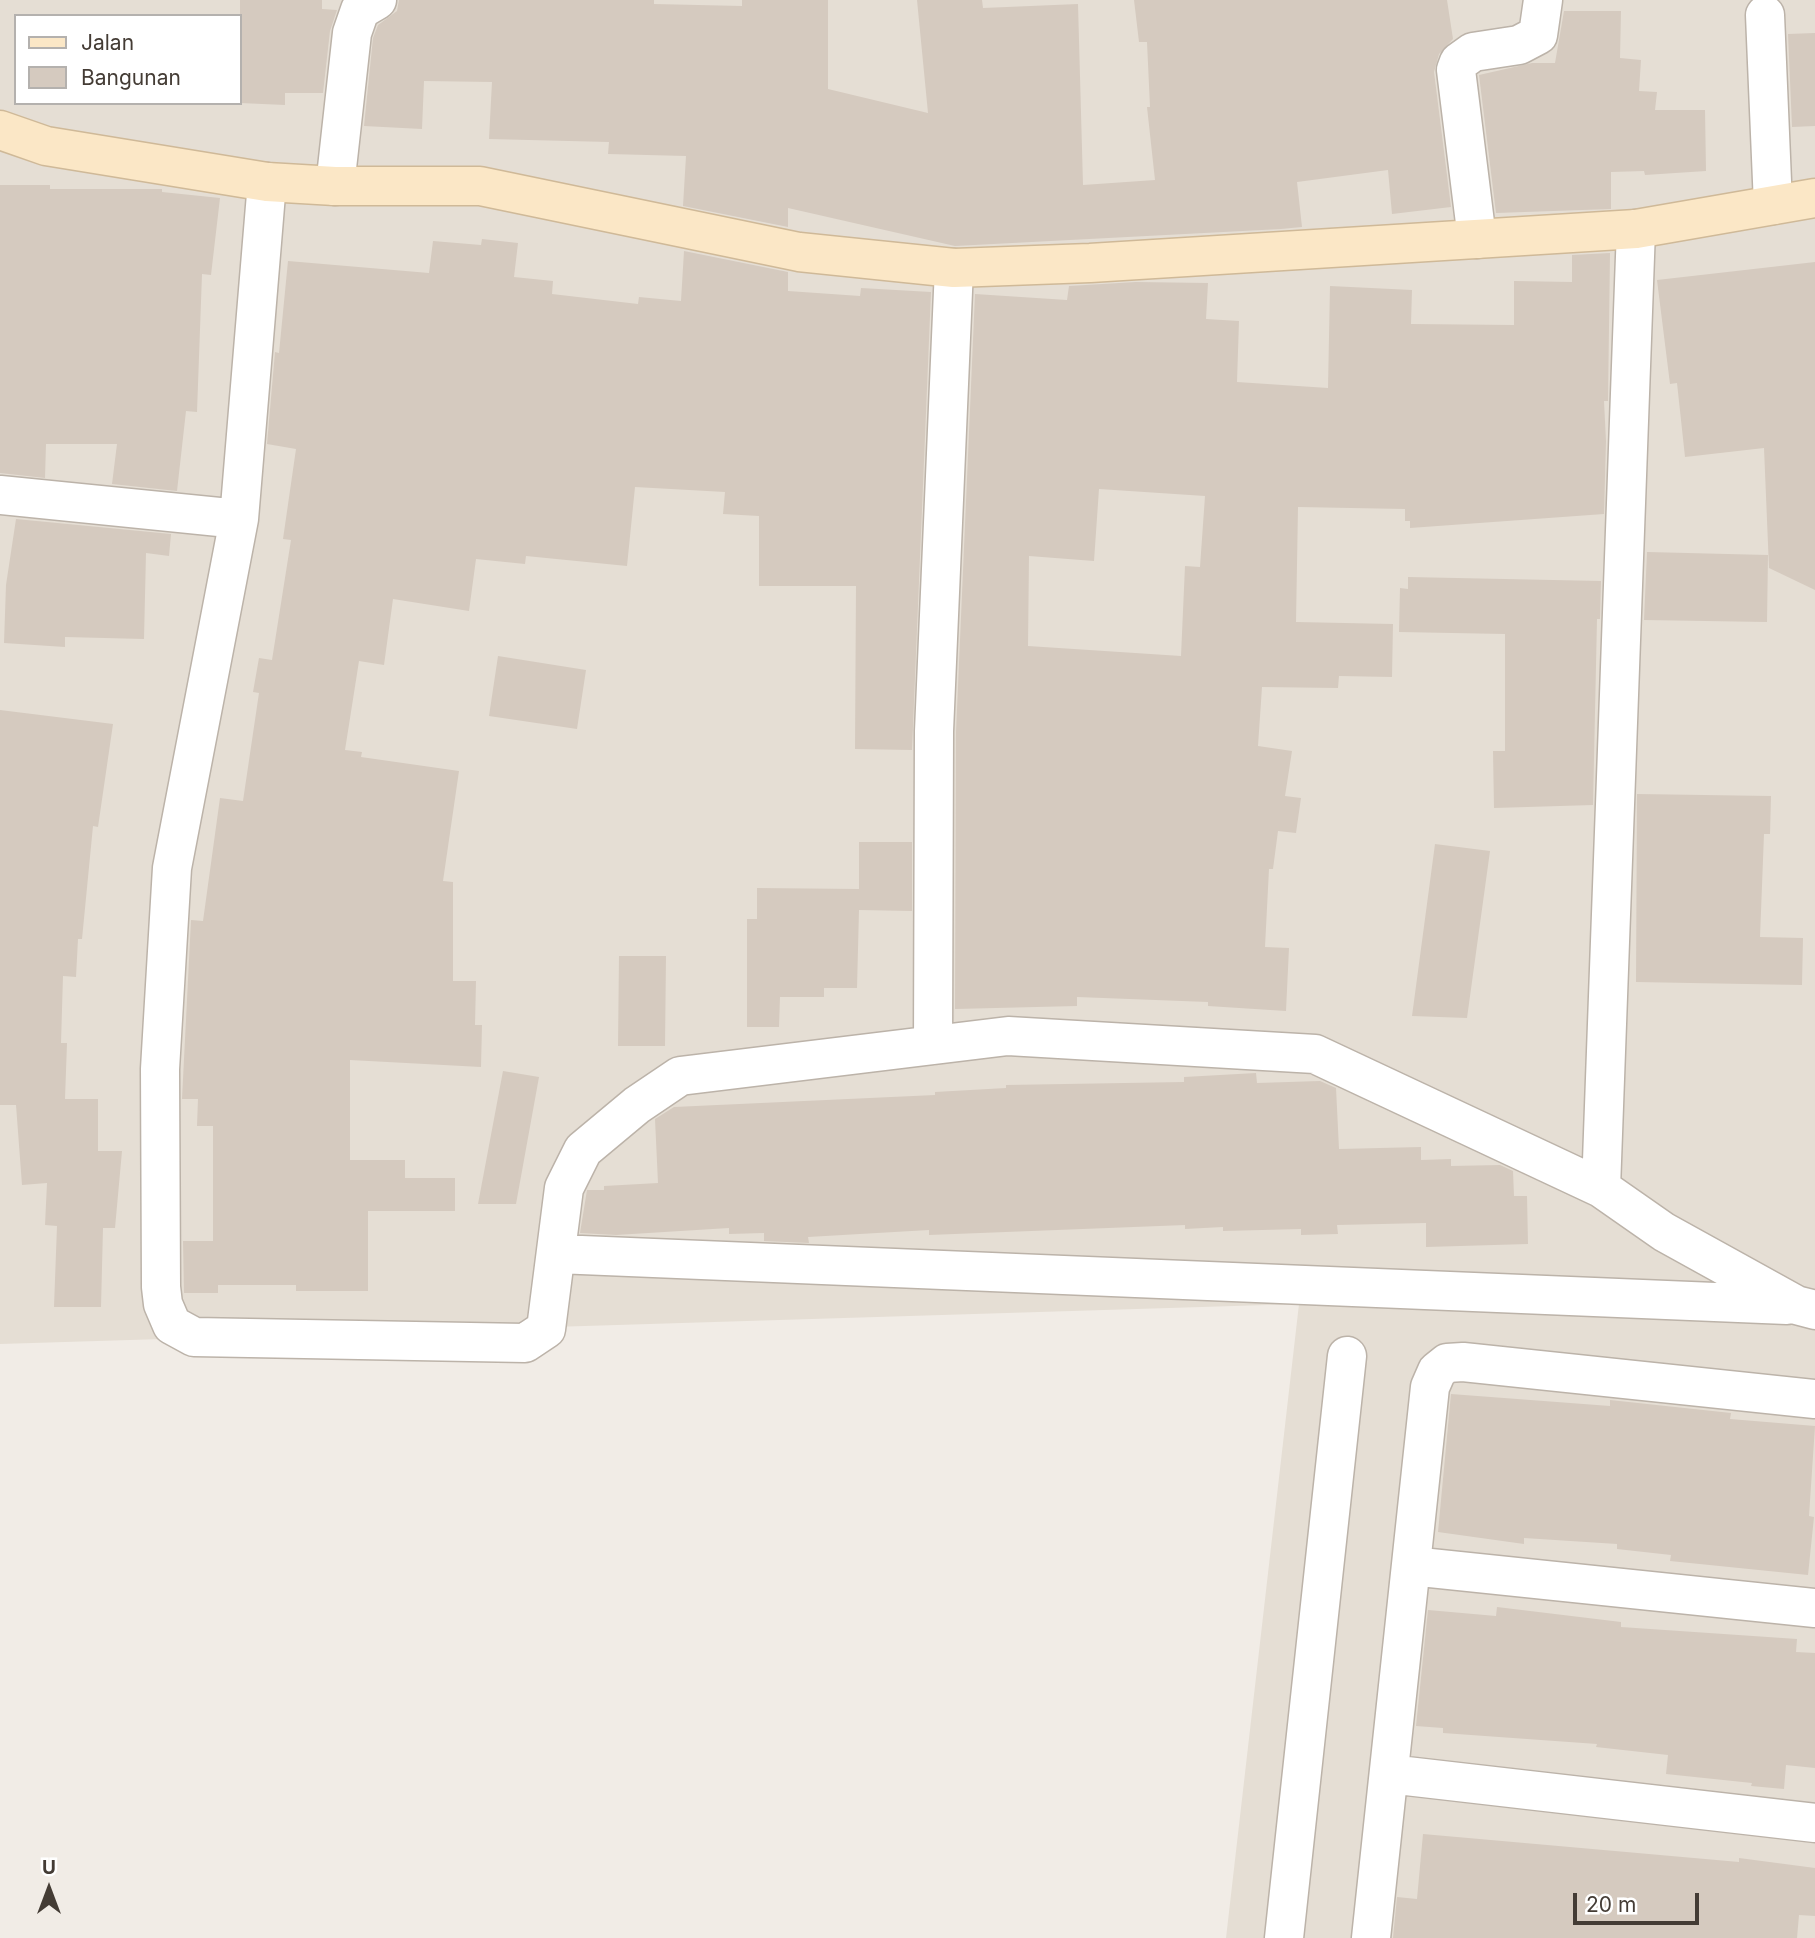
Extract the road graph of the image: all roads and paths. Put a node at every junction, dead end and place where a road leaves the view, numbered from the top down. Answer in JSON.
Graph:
{"nodes":[{"id":1,"x":377,"y":0,"type":"edge"},
{"id":2,"x":1543,"y":0,"type":"edge"},
{"id":3,"x":1765,"y":15,"type":"dead end"},
{"id":4,"x":0,"y":130,"type":"edge"},
{"id":5,"x":267,"y":182,"type":"junction"},
{"id":6,"x":335,"y":186,"type":"junction"},
{"id":7,"x":1815,"y":198,"type":"edge"},
{"id":8,"x":1773,"y":205,"type":"junction"},
{"id":9,"x":1636,"y":229,"type":"junction"},
{"id":10,"x":1477,"y":239,"type":"junction"},
{"id":11,"x":954,"y":268,"type":"junction"},
{"id":12,"x":0,"y":495,"type":"edge"},
{"id":13,"x":239,"y":519,"type":"junction"},
{"id":14,"x":933,"y":1045,"type":"junction"},
{"id":15,"x":1601,"y":1188,"type":"junction"},
{"id":16,"x":557,"y":1254,"type":"junction"},
{"id":17,"x":1806,"y":1307,"type":"edge"},
{"id":18,"x":1347,"y":1356,"type":"dead end"},
{"id":19,"x":1815,"y":1399,"type":"edge"},
{"id":20,"x":1411,"y":1566,"type":"junction"},
{"id":21,"x":1815,"y":1608,"type":"edge"},
{"id":22,"x":1389,"y":1774,"type":"junction"},
{"id":23,"x":1815,"y":1823,"type":"edge"},
{"id":24,"x":1283,"y":1938,"type":"edge"},
{"id":25,"x":1371,"y":1938,"type":"edge"}],
"edges":[{"from":1,"to":6,"type":"street"},
{"from":2,"to":10,"type":"street"},
{"from":3,"to":8,"type":"street"},
{"from":4,"to":5,"type":"street"},
{"from":5,"to":6,"type":"street"},
{"from":5,"to":13,"type":"street"},
{"from":6,"to":11,"type":"street"},
{"from":7,"to":8,"type":"street"},
{"from":8,"to":9,"type":"street"},
{"from":9,"to":10,"type":"street"},
{"from":9,"to":15,"type":"street"},
{"from":10,"to":11,"type":"street"},
{"from":11,"to":14,"type":"street"},
{"from":12,"to":13,"type":"street"},
{"from":13,"to":16,"type":"street"},
{"from":14,"to":15,"type":"street"},
{"from":14,"to":16,"type":"street"},
{"from":15,"to":17,"type":"street"},
{"from":16,"to":17,"type":"street"},
{"from":18,"to":24,"type":"street"},
{"from":19,"to":20,"type":"street"},
{"from":20,"to":21,"type":"street"},
{"from":20,"to":22,"type":"street"},
{"from":22,"to":23,"type":"street"},
{"from":22,"to":25,"type":"street"}]}
